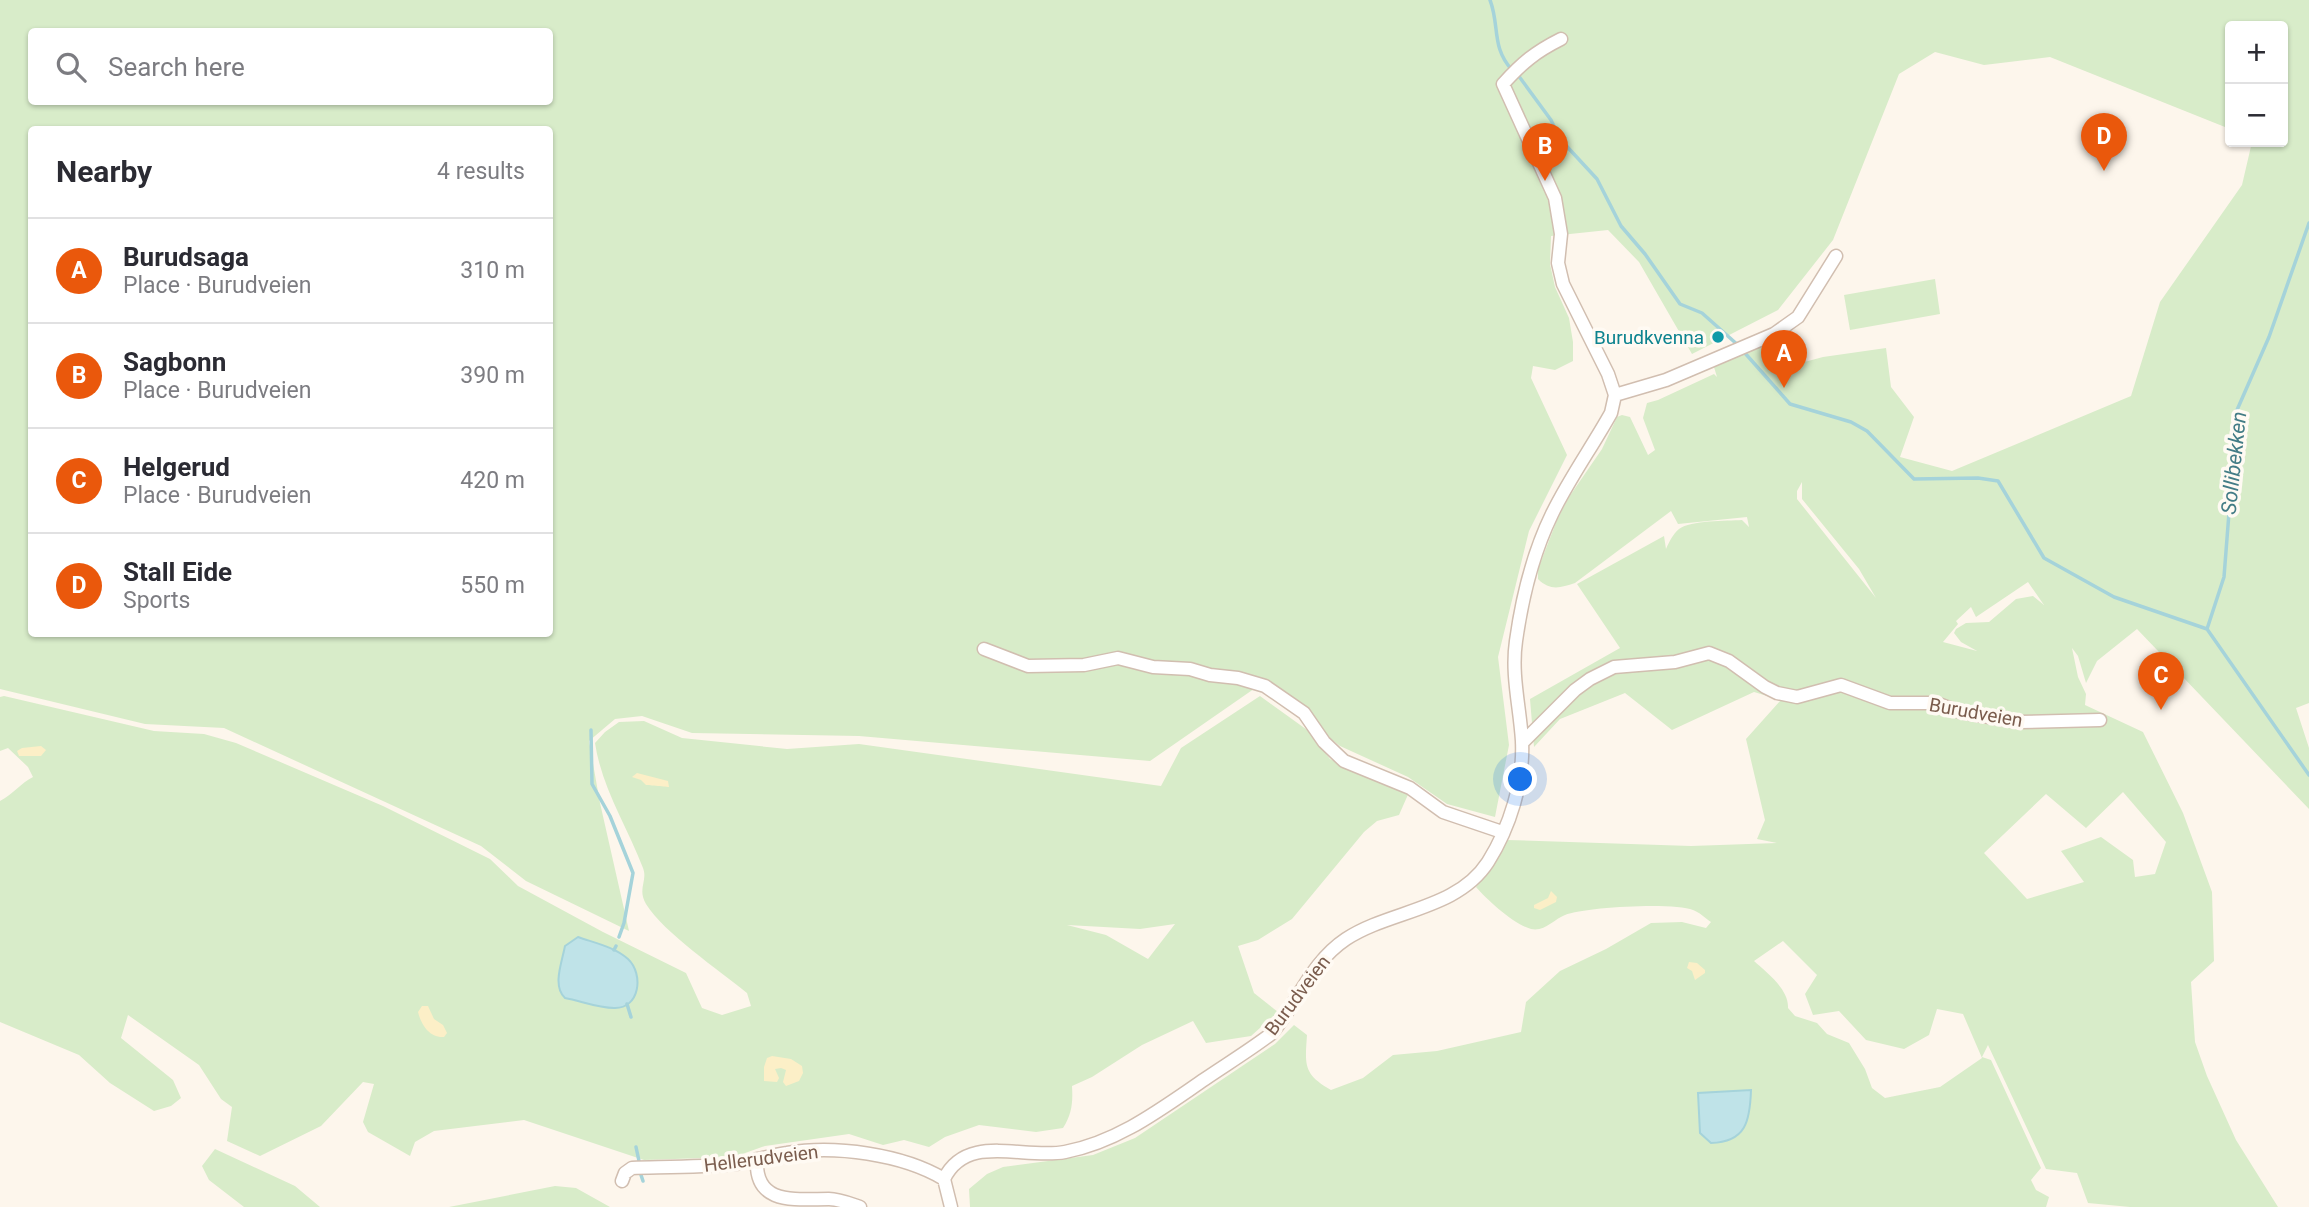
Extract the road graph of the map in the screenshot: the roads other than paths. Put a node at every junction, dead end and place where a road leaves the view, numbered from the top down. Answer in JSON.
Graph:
{"nodes":[{"id":1,"x":1561,"y":39,"type":"dead end"},
{"id":2,"x":1836,"y":256,"type":"dead end"},
{"id":3,"x":1615,"y":395,"type":"junction"},
{"id":4,"x":984,"y":649,"type":"dead end"},
{"id":5,"x":2100,"y":720,"type":"dead end"},
{"id":6,"x":1522,"y":743,"type":"junction"},
{"id":7,"x":1503,"y":832,"type":"junction"},
{"id":8,"x":757,"y":1159,"type":"junction"},
{"id":9,"x":944,"y":1179,"type":"junction"},
{"id":10,"x":622,"y":1181,"type":"dead end"},
{"id":11,"x":860,"y":1207,"type":"edge"},
{"id":12,"x":951,"y":1207,"type":"edge"}],
"edges":[{"from":1,"to":3,"type":"street"},
{"from":2,"to":3,"type":"street"},
{"from":3,"to":6,"type":"street","name":"Burudveien"},
{"from":4,"to":7,"type":"street"},
{"from":5,"to":6,"type":"street","name":"Burudveien"},
{"from":6,"to":7,"type":"street","name":"Burudveien"},
{"from":7,"to":9,"type":"street","name":"Burudveien"},
{"from":8,"to":9,"type":"street","name":"Hellerudveien"},
{"from":8,"to":10,"type":"street","name":"Hellerudveien"},
{"from":8,"to":11,"type":"street"},
{"from":9,"to":12,"type":"street"}]}
